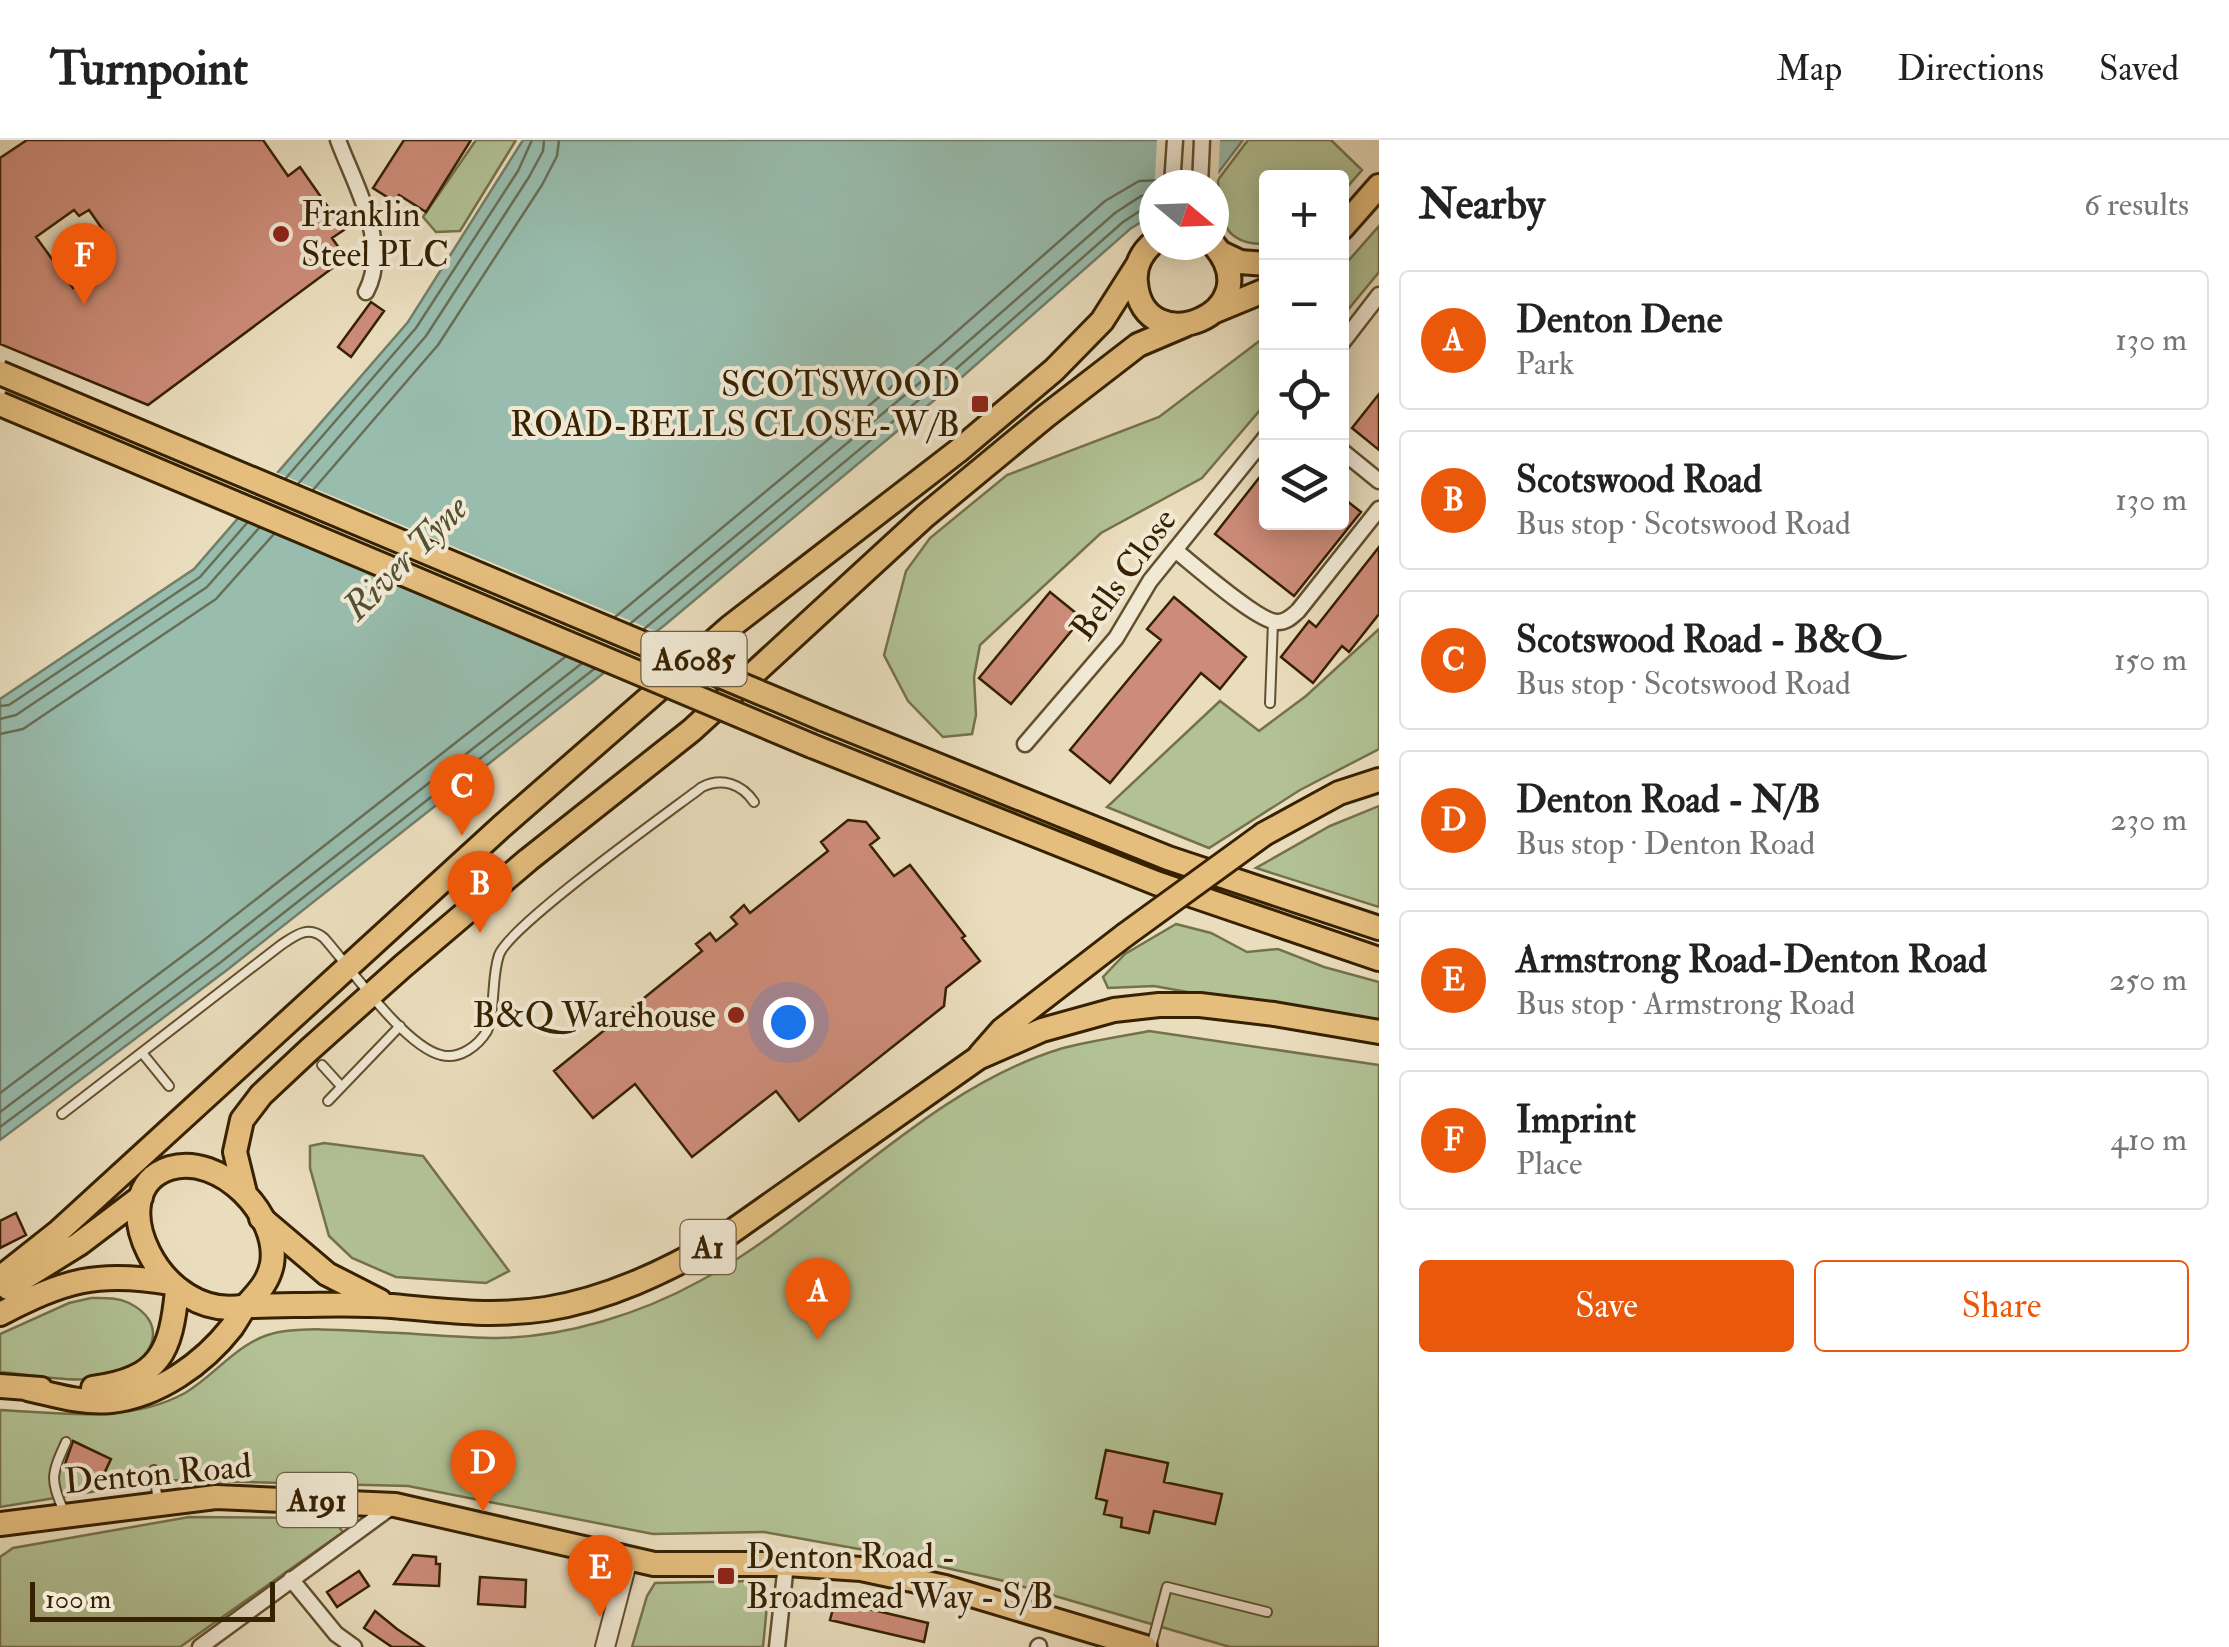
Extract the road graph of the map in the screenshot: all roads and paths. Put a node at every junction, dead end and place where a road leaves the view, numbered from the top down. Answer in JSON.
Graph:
{"nodes":[{"id":1,"x":338,"y":140,"type":"edge"},
{"id":2,"x":1175,"y":140,"type":"edge"},
{"id":3,"x":1202,"y":140,"type":"edge"},
{"id":4,"x":1173,"y":170,"type":"edge"},
{"id":5,"x":1201,"y":170,"type":"edge"},
{"id":6,"x":1379,"y":186,"type":"edge"},
{"id":7,"x":1349,"y":220,"type":"edge"},
{"id":8,"x":1229,"y":256,"type":"edge"},
{"id":9,"x":1141,"y":260,"type":"edge"},
{"id":10,"x":1223,"y":260,"type":"edge"},
{"id":11,"x":1259,"y":263,"type":"edge"},
{"id":12,"x":1137,"y":266,"type":"junction"},
{"id":13,"x":366,"y":292,"type":"dead end"},
{"id":14,"x":1259,"y":293,"type":"edge"},
{"id":15,"x":1379,"y":295,"type":"edge"},
{"id":16,"x":1215,"y":312,"type":"junction"},
{"id":17,"x":1185,"y":325,"type":"junction"},
{"id":18,"x":1349,"y":334,"type":"edge"},
{"id":19,"x":0,"y":373,"type":"edge"},
{"id":20,"x":0,"y":404,"type":"edge"},
{"id":21,"x":1264,"y":440,"type":"edge"},
{"id":22,"x":1349,"y":457,"type":"edge"},
{"id":23,"x":1379,"y":481,"type":"edge"},
{"id":24,"x":1379,"y":509,"type":"edge"},
{"id":25,"x":1174,"y":550,"type":"junction"},
{"id":26,"x":1274,"y":622,"type":"junction"},
{"id":27,"x":1270,"y":703,"type":"dead end"},
{"id":28,"x":1025,"y":744,"type":"dead end"},
{"id":29,"x":1379,"y":780,"type":"edge"},
{"id":30,"x":754,"y":802,"type":"dead end"},
{"id":31,"x":1379,"y":928,"type":"edge"},
{"id":32,"x":1379,"y":959,"type":"edge"},
{"id":33,"x":348,"y":966,"type":"junction"},
{"id":34,"x":372,"y":994,"type":"junction"},
{"id":35,"x":400,"y":1026,"type":"junction"},
{"id":36,"x":1379,"y":1032,"type":"edge"},
{"id":37,"x":143,"y":1054,"type":"junction"},
{"id":38,"x":978,"y":1058,"type":"junction"},
{"id":39,"x":322,"y":1065,"type":"dead end"},
{"id":40,"x":169,"y":1086,"type":"dead end"},
{"id":41,"x":342,"y":1086,"type":"junction"},
{"id":42,"x":328,"y":1101,"type":"dead end"},
{"id":43,"x":62,"y":1114,"type":"dead end"},
{"id":44,"x":165,"y":1134,"type":"junction"},
{"id":45,"x":144,"y":1190,"type":"junction"},
{"id":46,"x":245,"y":1193,"type":"junction"},
{"id":47,"x":261,"y":1218,"type":"junction"},
{"id":48,"x":0,"y":1278,"type":"edge"},
{"id":49,"x":174,"y":1286,"type":"junction"},
{"id":50,"x":0,"y":1292,"type":"edge"},
{"id":51,"x":246,"y":1306,"type":"junction"},
{"id":52,"x":391,"y":1306,"type":"junction"},
{"id":53,"x":0,"y":1314,"type":"edge"},
{"id":54,"x":0,"y":1386,"type":"edge"},
{"id":55,"x":28,"y":1389,"type":"junction"},
{"id":56,"x":66,"y":1442,"type":"dead end"},
{"id":57,"x":154,"y":1470,"type":"dead end"},
{"id":58,"x":158,"y":1503,"type":"junction"},
{"id":59,"x":395,"y":1505,"type":"junction"},
{"id":60,"x":66,"y":1515,"type":"junction"},
{"id":61,"x":1,"y":1524,"type":"edge"},
{"id":62,"x":628,"y":1559,"type":"junction"},
{"id":63,"x":786,"y":1564,"type":"junction"},
{"id":64,"x":291,"y":1580,"type":"junction"},
{"id":65,"x":1267,"y":1612,"type":"dead end"},
{"id":66,"x":200,"y":1647,"type":"edge"},
{"id":67,"x":354,"y":1647,"type":"edge"},
{"id":68,"x":605,"y":1647,"type":"edge"},
{"id":69,"x":777,"y":1647,"type":"edge"},
{"id":70,"x":1148,"y":1647,"type":"edge"}],
"edges":[{"from":1,"to":13,"type":"street"},
{"from":2,"to":4,"type":"street"},
{"from":3,"to":5,"type":"street"},
{"from":6,"to":7,"type":"main road"},
{"from":8,"to":11,"type":"main road"},
{"from":9,"to":12,"type":"main road"},
{"from":10,"to":16,"type":"main road"},
{"from":12,"to":17,"type":"main road"},
{"from":12,"to":33,"type":"main road","number":"A6085"},
{"from":14,"to":16,"type":"main road"},
{"from":15,"to":18,"type":"street"},
{"from":16,"to":17,"type":"main road"},
{"from":17,"to":34,"type":"main road","number":"A6085"},
{"from":19,"to":31,"type":"main road","bridge":true},
{"from":20,"to":32,"type":"main road","bridge":true},
{"from":21,"to":25,"type":"street","name":"Bells Close"},
{"from":22,"to":23,"type":"street"},
{"from":24,"to":26,"type":"street"},
{"from":25,"to":26,"type":"street"},
{"from":25,"to":28,"type":"street","name":"Bells Close"},
{"from":26,"to":27,"type":"lane"},
{"from":29,"to":38,"type":"main road","number":"A1","bridge":true},
{"from":30,"to":35,"type":"lane"},
{"from":33,"to":34,"type":"lane"},
{"from":33,"to":37,"type":"lane"},
{"from":33,"to":44,"type":"main road","number":"A6085"},
{"from":34,"to":35,"type":"lane"},
{"from":34,"to":46,"type":"main road","number":"A6085"},
{"from":35,"to":41,"type":"lane"},
{"from":36,"to":38,"type":"main road","number":"A1"},
{"from":37,"to":40,"type":"lane"},
{"from":37,"to":43,"type":"lane"},
{"from":38,"to":52,"type":"main road","number":"A1"},
{"from":39,"to":41,"type":"lane"},
{"from":41,"to":42,"type":"lane"},
{"from":44,"to":45,"type":"main road"},
{"from":44,"to":48,"type":"main road","number":"A6085"},
{"from":45,"to":46,"type":"main road"},
{"from":45,"to":49,"type":"main road"},
{"from":45,"to":50,"type":"main road"},
{"from":46,"to":47,"type":"main road"},
{"from":47,"to":51,"type":"main road"},
{"from":47,"to":52,"type":"main road","number":"A1"},
{"from":49,"to":51,"type":"main road"},
{"from":49,"to":53,"type":"main road"},
{"from":49,"to":55,"type":"main road"},
{"from":51,"to":52,"type":"main road","number":"A1"},
{"from":51,"to":55,"type":"main road"},
{"from":54,"to":55,"type":"main road"},
{"from":56,"to":60,"type":"lane"},
{"from":57,"to":58,"type":"lane"},
{"from":58,"to":59,"type":"main road","name":"Denton Road","number":"A191"},
{"from":58,"to":60,"type":"main road","name":"Denton Road","number":"A191"},
{"from":59,"to":62,"type":"main road","name":"Denton Road","number":"A191"},
{"from":59,"to":64,"type":"street"},
{"from":60,"to":61,"type":"main road","name":"Denton Road","number":"A191"},
{"from":62,"to":63,"type":"main road","name":"Denton Road","number":"A191"},
{"from":62,"to":68,"type":"street"},
{"from":63,"to":69,"type":"street"},
{"from":63,"to":70,"type":"main road","name":"Denton Road","number":"A191"},
{"from":64,"to":66,"type":"street"},
{"from":64,"to":67,"type":"street"},
{"from":65,"to":70,"type":"lane"}]}
